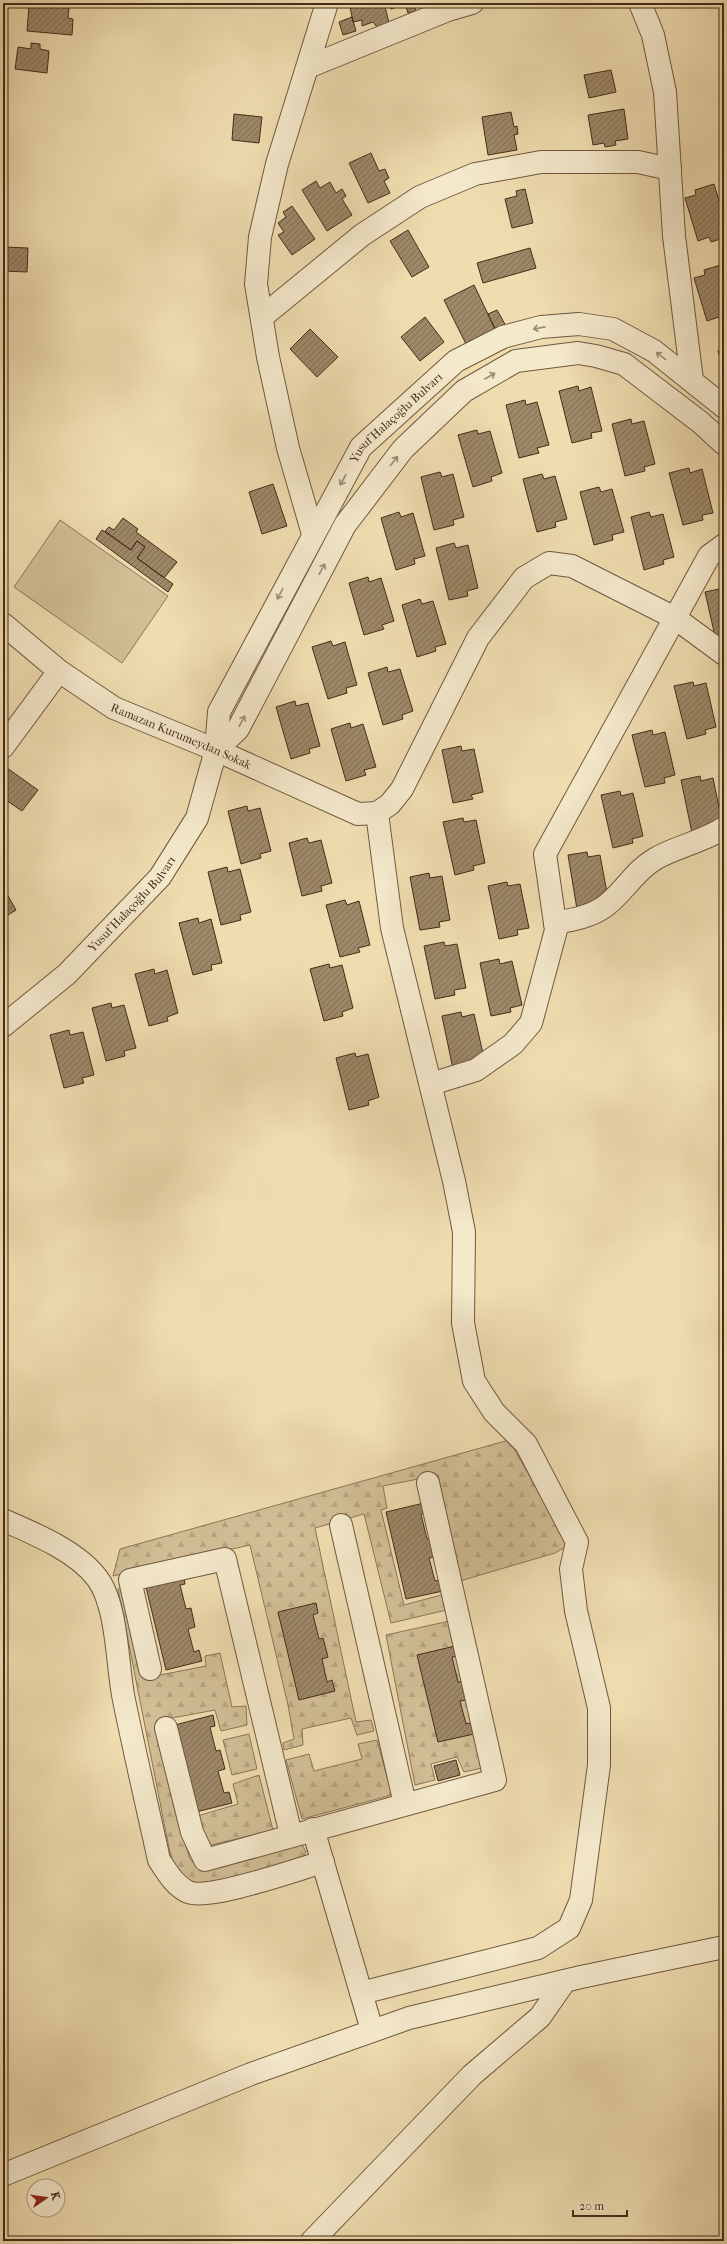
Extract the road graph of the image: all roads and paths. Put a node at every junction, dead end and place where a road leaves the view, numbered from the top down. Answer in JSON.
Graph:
{"nodes":[{"id":1,"x":328,"y":3,"type":"edge"},
{"id":2,"x":472,"y":3,"type":"edge"},
{"id":3,"x":640,"y":3,"type":"edge"},
{"id":4,"x":308,"y":68,"type":"junction"},
{"id":5,"x":670,"y":169,"type":"junction"},
{"id":6,"x":262,"y":318,"type":"junction"},
{"id":7,"x":692,"y":380,"type":"junction"},
{"id":8,"x":724,"y":407,"type":"edge"},
{"id":9,"x":724,"y":444,"type":"edge"},
{"id":10,"x":313,"y":534,"type":"junction"},
{"id":11,"x":724,"y":545,"type":"edge"},
{"id":12,"x":675,"y":618,"type":"junction"},
{"id":13,"x":3,"y":624,"type":"edge"},
{"id":14,"x":724,"y":654,"type":"edge"},
{"id":15,"x":59,"y":671,"type":"junction"},
{"id":16,"x":3,"y":748,"type":"edge"},
{"id":17,"x":216,"y":750,"type":"junction"},
{"id":18,"x":377,"y":813,"type":"junction"},
{"id":19,"x":724,"y":828,"type":"edge"},
{"id":20,"x":555,"y":923,"type":"junction"},
{"id":21,"x":3,"y":1026,"type":"edge"},
{"id":22,"x":431,"y":1084,"type":"junction"},
{"id":23,"x":428,"y":1483,"type":"dead end"},
{"id":24,"x":3,"y":1520,"type":"edge"},
{"id":25,"x":342,"y":1525,"type":"dead end"},
{"id":26,"x":150,"y":1669,"type":"dead end"},
{"id":27,"x":166,"y":1728,"type":"dead end"},
{"id":28,"x":405,"y":1804,"type":"junction"},
{"id":29,"x":313,"y":1828,"type":"junction"},
{"id":30,"x":291,"y":1835,"type":"junction"},
{"id":31,"x":323,"y":1862,"type":"junction"},
{"id":32,"x":724,"y":1947,"type":"edge"},
{"id":33,"x":565,"y":1981,"type":"junction"},
{"id":34,"x":361,"y":1993,"type":"junction"},
{"id":35,"x":372,"y":2030,"type":"junction"},
{"id":36,"x":3,"y":2175,"type":"edge"},
{"id":37,"x":312,"y":2241,"type":"edge"}],
"edges":[{"from":1,"to":4,"type":"street"},
{"from":2,"to":4,"type":"street"},
{"from":3,"to":5,"type":"street"},
{"from":4,"to":6,"type":"street"},
{"from":5,"to":6,"type":"street"},
{"from":5,"to":7,"type":"street"},
{"from":6,"to":10,"type":"street"},
{"from":7,"to":8,"type":"street","name":"Yusuf Halaçoğlu Bulvarı"},
{"from":7,"to":10,"type":"street","name":"Yusuf Halaçoğlu Bulvarı","one_way":true},
{"from":17,"to":9,"type":"street","name":"Yusuf Halaçoğlu Bulvarı","one_way":true},
{"from":10,"to":17,"type":"street","name":"Yusuf Halaçoğlu Bulvarı","one_way":true},
{"from":11,"to":12,"type":"street"},
{"from":12,"to":14,"type":"street"},
{"from":12,"to":18,"type":"street"},
{"from":12,"to":20,"type":"street"},
{"from":13,"to":15,"type":"street","name":"Ramazan Kurumeydan Sokak"},
{"from":15,"to":16,"type":"street"},
{"from":15,"to":17,"type":"street","name":"Ramazan Kurumeydan Sokak"},
{"from":17,"to":18,"type":"street","name":"Ramazan Kurumeydan Sokak"},
{"from":17,"to":21,"type":"street","name":"Yusuf Halaçoğlu Bulvarı"},
{"from":18,"to":22,"type":"street"},
{"from":19,"to":20,"type":"street"},
{"from":20,"to":22,"type":"street"},
{"from":22,"to":34,"type":"street"},
{"from":23,"to":28,"type":"street"},
{"from":24,"to":31,"type":"street"},
{"from":25,"to":28,"type":"street"},
{"from":26,"to":30,"type":"street"},
{"from":27,"to":30,"type":"street"},
{"from":28,"to":29,"type":"street"},
{"from":29,"to":30,"type":"street"},
{"from":29,"to":31,"type":"street"},
{"from":31,"to":34,"type":"street"},
{"from":32,"to":33,"type":"street"},
{"from":33,"to":35,"type":"street"},
{"from":33,"to":37,"type":"street"},
{"from":34,"to":35,"type":"street"},
{"from":35,"to":36,"type":"street"}]}
